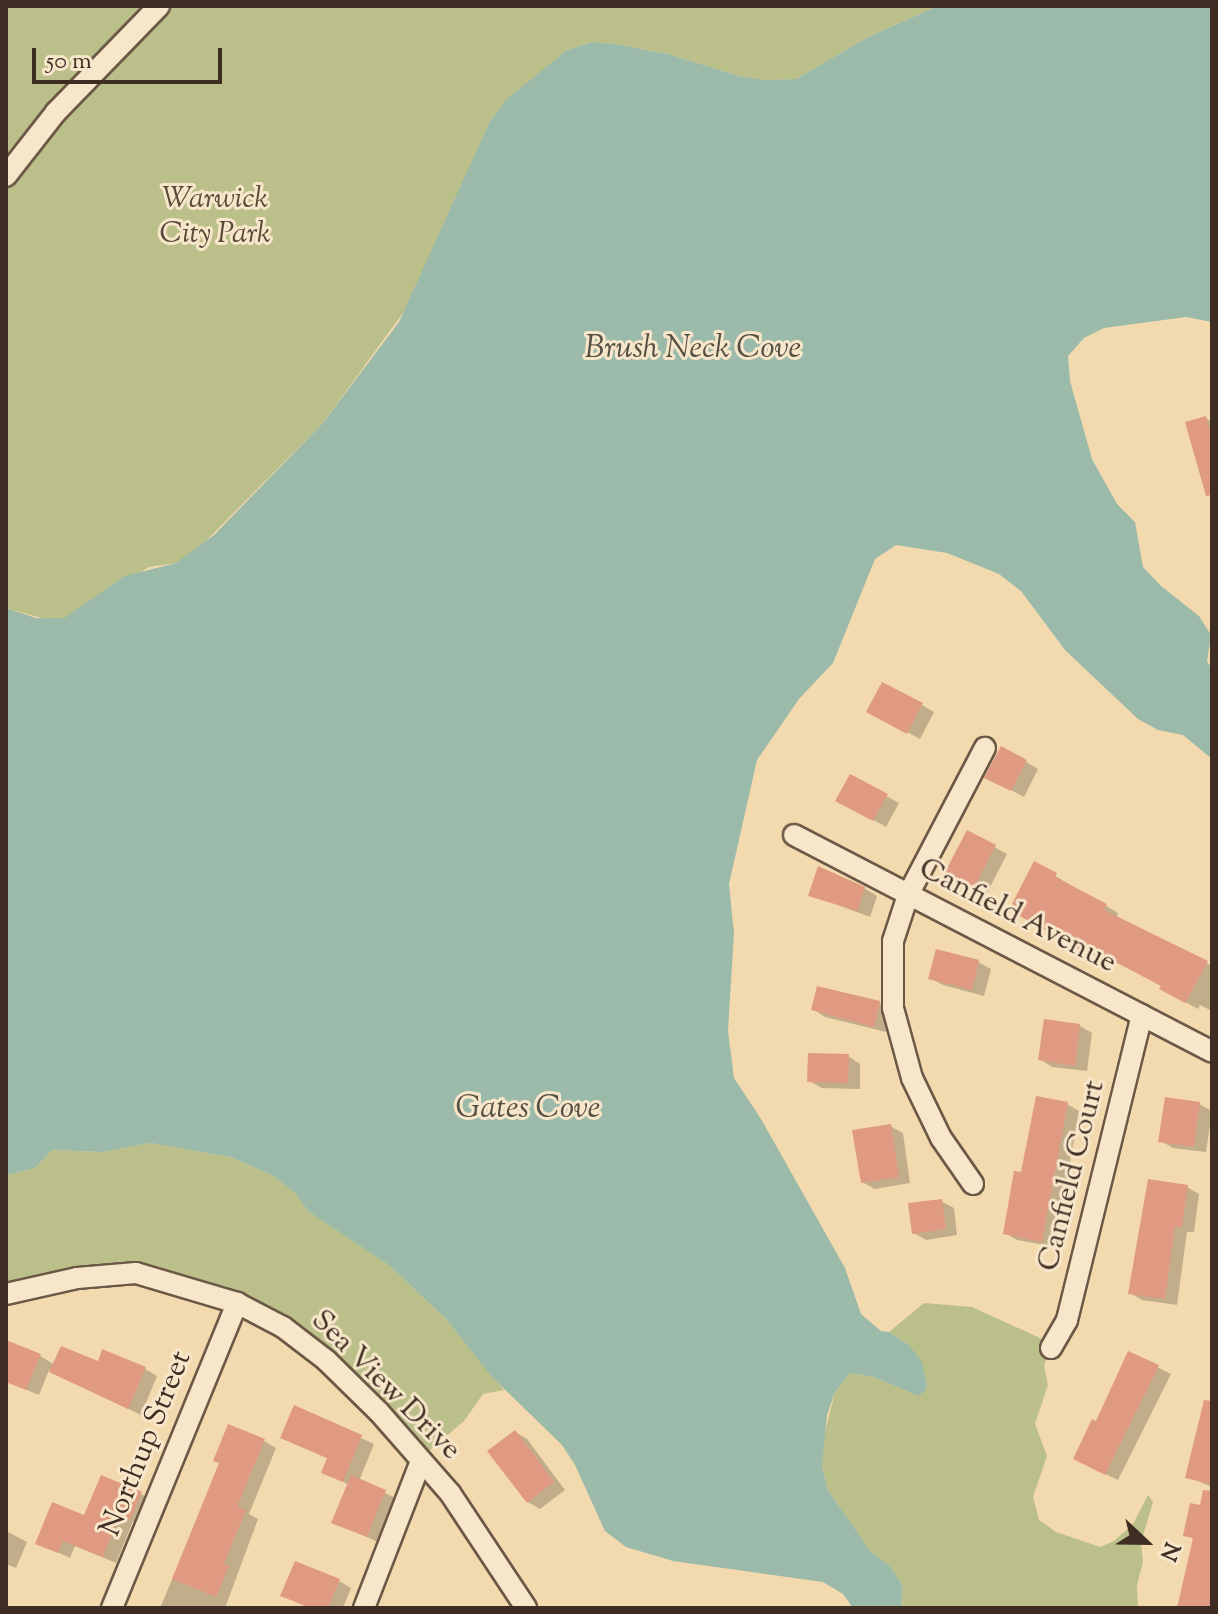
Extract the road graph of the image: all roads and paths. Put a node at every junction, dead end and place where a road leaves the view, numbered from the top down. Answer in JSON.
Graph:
{"nodes":[{"id":1,"x":159,"y":6,"type":"edge"},
{"id":2,"x":6,"y":176,"type":"edge"},
{"id":3,"x":985,"y":748,"type":"dead end"},
{"id":4,"x":794,"y":835,"type":"dead end"},
{"id":5,"x":908,"y":895,"type":"junction"},
{"id":6,"x":1142,"y":1015,"type":"junction"},
{"id":7,"x":1212,"y":1052,"type":"edge"},
{"id":8,"x":973,"y":1184,"type":"dead end"},
{"id":9,"x":6,"y":1294,"type":"edge"},
{"id":10,"x":237,"y":1303,"type":"junction"},
{"id":11,"x":1051,"y":1348,"type":"dead end"},
{"id":12,"x":421,"y":1461,"type":"junction"},
{"id":13,"x":112,"y":1608,"type":"edge"},
{"id":14,"x":364,"y":1608,"type":"edge"},
{"id":15,"x":526,"y":1608,"type":"edge"}],
"edges":[{"from":1,"to":2,"type":"street"},
{"from":3,"to":5,"type":"street"},
{"from":4,"to":5,"type":"street","name":"Canfield Avenue"},
{"from":5,"to":6,"type":"street","name":"Canfield Avenue"},
{"from":5,"to":8,"type":"street"},
{"from":6,"to":7,"type":"street","name":"Canfield Avenue"},
{"from":6,"to":11,"type":"street","name":"Canfield Court"},
{"from":9,"to":10,"type":"street","name":"Sea View Drive"},
{"from":10,"to":12,"type":"street","name":"Sea View Drive"},
{"from":10,"to":13,"type":"street","name":"Northup Street"},
{"from":12,"to":14,"type":"street"},
{"from":12,"to":15,"type":"street","name":"Sea View Drive"}]}
